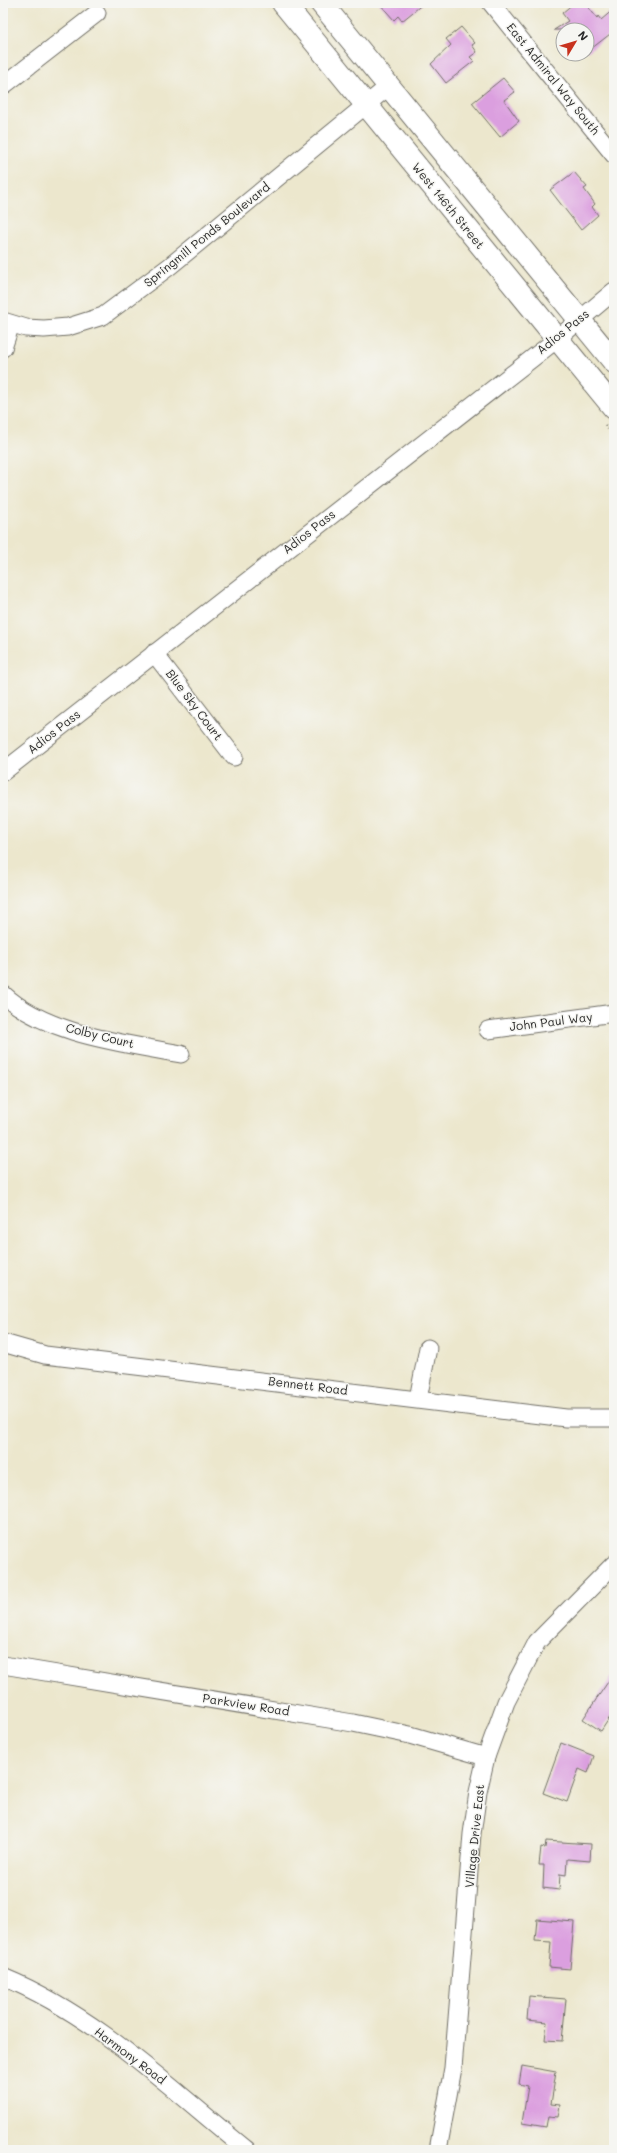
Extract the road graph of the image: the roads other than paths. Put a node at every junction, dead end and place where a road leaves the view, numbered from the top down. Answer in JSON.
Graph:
{"nodes":[{"id":1,"x":283,"y":3,"type":"edge"},
{"id":2,"x":321,"y":3,"type":"edge"},
{"id":3,"x":491,"y":3,"type":"edge"},
{"id":4,"x":97,"y":13,"type":"dead end"},
{"id":5,"x":3,"y":86,"type":"edge"},
{"id":6,"x":389,"y":86,"type":"junction"},
{"id":7,"x":366,"y":105,"type":"junction"},
{"id":8,"x":614,"y":155,"type":"edge"},
{"id":9,"x":614,"y":291,"type":"edge"},
{"id":10,"x":579,"y":319,"type":"junction"},
{"id":11,"x":7,"y":322,"type":"edge"},
{"id":12,"x":557,"y":339,"type":"junction"},
{"id":13,"x":3,"y":348,"type":"edge"},
{"id":14,"x":614,"y":362,"type":"edge"},
{"id":15,"x":614,"y":408,"type":"edge"},
{"id":16,"x":154,"y":653,"type":"junction"},
{"id":17,"x":234,"y":757,"type":"dead end"},
{"id":18,"x":3,"y":772,"type":"edge"},
{"id":19,"x":3,"y":994,"type":"edge"},
{"id":20,"x":614,"y":1013,"type":"edge"},
{"id":21,"x":488,"y":1030,"type":"dead end"},
{"id":22,"x":181,"y":1054,"type":"dead end"},
{"id":23,"x":3,"y":1343,"type":"edge"},
{"id":24,"x":428,"y":1348,"type":"dead end"},
{"id":25,"x":418,"y":1399,"type":"junction"},
{"id":26,"x":614,"y":1418,"type":"edge"},
{"id":27,"x":614,"y":1564,"type":"edge"},
{"id":28,"x":3,"y":1665,"type":"edge"},
{"id":29,"x":486,"y":1757,"type":"junction"},
{"id":30,"x":3,"y":1977,"type":"edge"},
{"id":31,"x":247,"y":2150,"type":"edge"},
{"id":32,"x":438,"y":2150,"type":"edge"}],
"edges":[{"from":1,"to":7,"type":"main road","name":"West 146th Street"},
{"from":2,"to":6,"type":"main road"},
{"from":3,"to":8,"type":"street","name":"East Admiral Way South"},
{"from":4,"to":5,"type":"street"},
{"from":6,"to":7,"type":"street","name":"Springmill Ponds Boulevard"},
{"from":6,"to":10,"type":"main road"},
{"from":7,"to":11,"type":"street","name":"Springmill Ponds Boulevard"},
{"from":7,"to":12,"type":"main road","name":"West 146th Street"},
{"from":9,"to":10,"type":"street","name":"Adios Pass"},
{"from":10,"to":12,"type":"street","name":"Adios Pass"},
{"from":10,"to":14,"type":"main road"},
{"from":11,"to":13,"type":"street"},
{"from":12,"to":15,"type":"main road","name":"West 146th Street"},
{"from":12,"to":16,"type":"street","name":"Adios Pass"},
{"from":16,"to":17,"type":"street","name":"Blue Sky Court"},
{"from":16,"to":18,"type":"street","name":"Adios Pass"},
{"from":19,"to":22,"type":"street","name":"Colby Court"},
{"from":20,"to":21,"type":"street","name":"John Paul Way"},
{"from":23,"to":25,"type":"street","name":"Bennett Road"},
{"from":24,"to":25,"type":"street"},
{"from":25,"to":26,"type":"street","name":"Bennett Road"},
{"from":27,"to":29,"type":"street","name":"Village Drive East"},
{"from":28,"to":29,"type":"street","name":"Parkview Road"},
{"from":29,"to":32,"type":"street","name":"Village Drive East"},
{"from":30,"to":31,"type":"street","name":"Harmony Road"}]}
